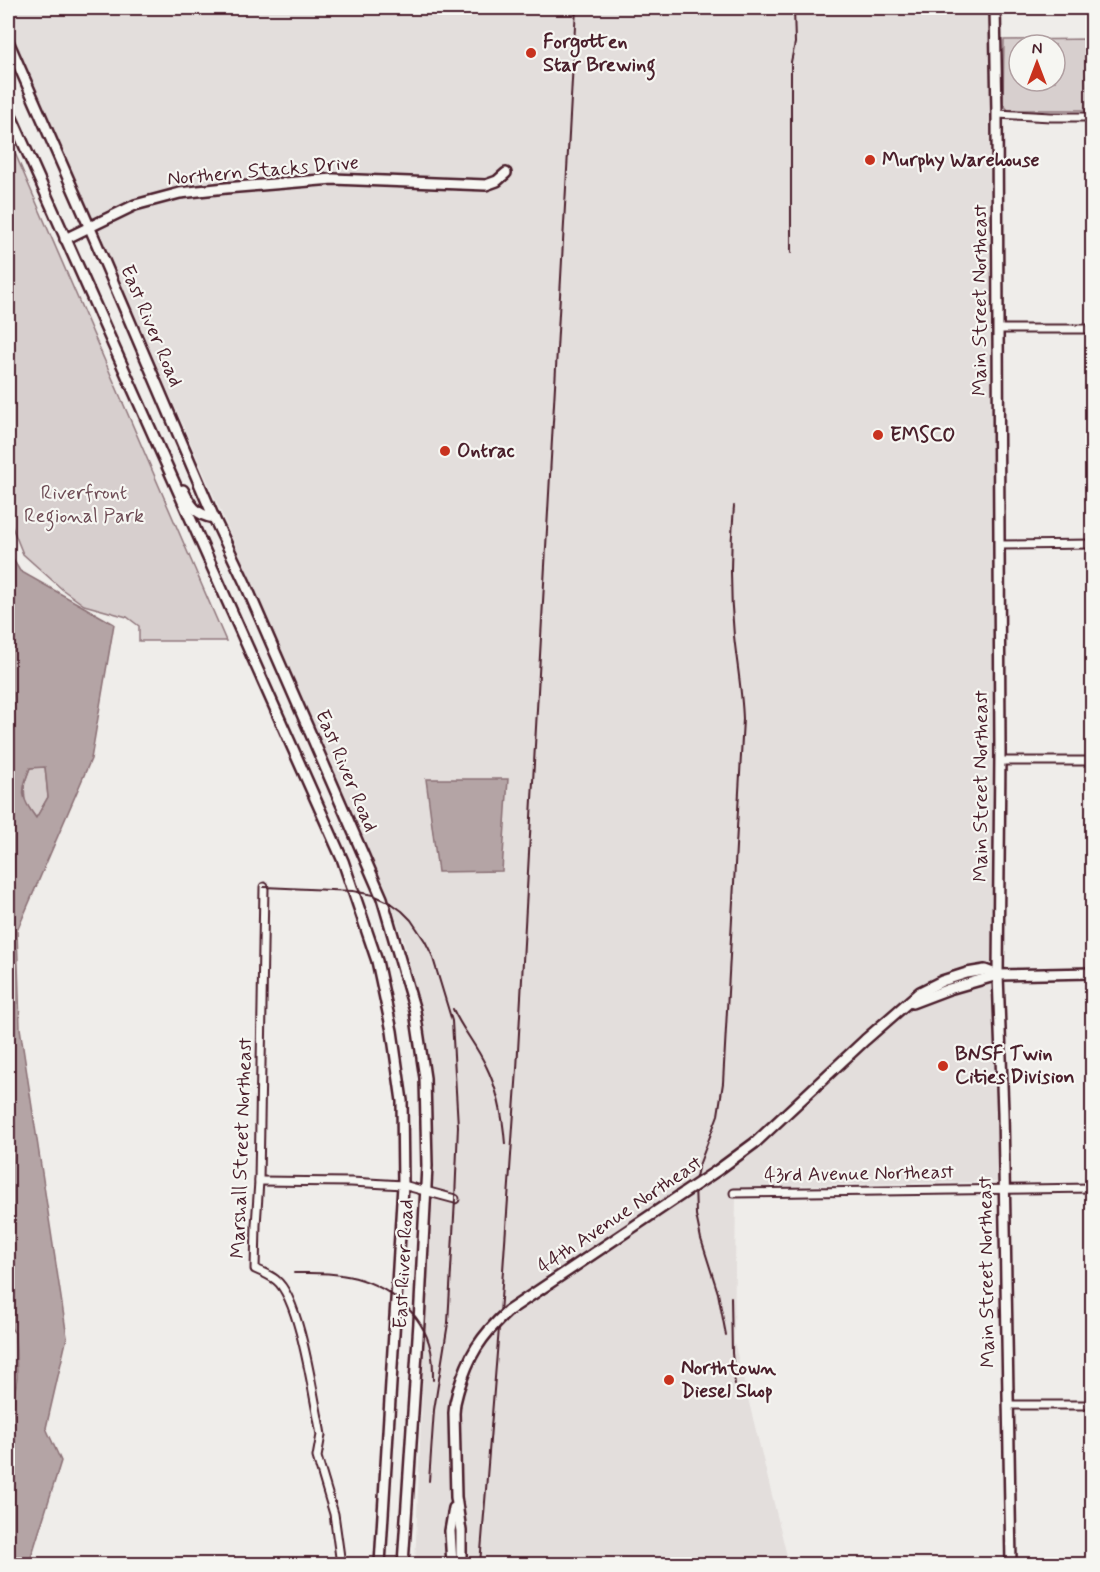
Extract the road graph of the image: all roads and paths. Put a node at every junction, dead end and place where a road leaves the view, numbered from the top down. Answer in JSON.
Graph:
{"nodes":[{"id":1,"x":995,"y":8,"type":"edge"},
{"id":2,"x":8,"y":41,"type":"edge"},
{"id":3,"x":8,"y":109,"type":"edge"},
{"id":4,"x":997,"y":114,"type":"junction"},
{"id":5,"x":1092,"y":117,"type":"edge"},
{"id":6,"x":506,"y":173,"type":"dead end"},
{"id":7,"x":90,"y":228,"type":"junction"},
{"id":8,"x":65,"y":239,"type":"junction"},
{"id":9,"x":998,"y":329,"type":"junction"},
{"id":10,"x":1092,"y":329,"type":"edge"},
{"id":11,"x":165,"y":464,"type":"junction"},
{"id":12,"x":214,"y":518,"type":"junction"},
{"id":13,"x":1092,"y":544,"type":"edge"},
{"id":14,"x":999,"y":545,"type":"junction"},
{"id":15,"x":1000,"y":761,"type":"junction"},
{"id":16,"x":1092,"y":761,"type":"edge"},
{"id":17,"x":264,"y":887,"type":"dead end"},
{"id":18,"x":1092,"y":973,"type":"edge"},
{"id":19,"x":998,"y":975,"type":"junction"},
{"id":20,"x":259,"y":1181,"type":"junction"},
{"id":21,"x":403,"y":1185,"type":"junction"},
{"id":22,"x":1092,"y":1188,"type":"edge"},
{"id":23,"x":1004,"y":1189,"type":"junction"},
{"id":24,"x":426,"y":1192,"type":"junction"},
{"id":25,"x":734,"y":1193,"type":"dead end"},
{"id":26,"x":455,"y":1199,"type":"dead end"},
{"id":27,"x":1008,"y":1405,"type":"junction"},
{"id":28,"x":1092,"y":1405,"type":"edge"},
{"id":29,"x":456,"y":1497,"type":"junction"},
{"id":30,"x":341,"y":1564,"type":"edge"},
{"id":31,"x":380,"y":1564,"type":"edge"},
{"id":32,"x":403,"y":1564,"type":"edge"},
{"id":33,"x":452,"y":1564,"type":"edge"},
{"id":34,"x":461,"y":1564,"type":"edge"},
{"id":35,"x":1011,"y":1564,"type":"edge"}],
"edges":[{"from":1,"to":4,"type":"street","name":"Main Street Northeast"},
{"from":2,"to":7,"type":"street","name":"East River Road"},
{"from":3,"to":8,"type":"street","name":"East River Road"},
{"from":4,"to":5,"type":"street"},
{"from":4,"to":9,"type":"street","name":"Main Street Northeast"},
{"from":6,"to":7,"type":"street","name":"Northern Stacks Drive"},
{"from":7,"to":8,"type":"street","name":"Northern Stacks Drive"},
{"from":7,"to":12,"type":"street","name":"East River Road"},
{"from":8,"to":11,"type":"street","name":"East River Road"},
{"from":9,"to":10,"type":"street"},
{"from":9,"to":14,"type":"street","name":"Main Street Northeast"},
{"from":11,"to":12,"type":"street"},
{"from":11,"to":21,"type":"street","name":"East River Road"},
{"from":12,"to":24,"type":"street","name":"East River Road"},
{"from":13,"to":14,"type":"street"},
{"from":14,"to":15,"type":"street","name":"Main Street Northeast"},
{"from":15,"to":16,"type":"street"},
{"from":15,"to":19,"type":"street","name":"Main Street Northeast"},
{"from":17,"to":20,"type":"street","name":"Marshall Street Northeast"},
{"from":18,"to":19,"type":"street","name":"44th Avenue Northeast"},
{"from":19,"to":23,"type":"street","name":"Main Street Northeast"},
{"from":19,"to":29,"type":"street","name":"44th Avenue Northeast","bridge":true},
{"from":20,"to":21,"type":"street"},
{"from":20,"to":30,"type":"street","name":"Marshall Street Northeast"},
{"from":21,"to":24,"type":"street"},
{"from":21,"to":31,"type":"street","name":"East River Road"},
{"from":22,"to":23,"type":"street","name":"43rd Avenue Northeast"},
{"from":23,"to":25,"type":"street","name":"43rd Avenue Northeast"},
{"from":23,"to":27,"type":"street","name":"Main Street Northeast"},
{"from":24,"to":26,"type":"street"},
{"from":24,"to":32,"type":"street","name":"East River Road"},
{"from":27,"to":28,"type":"street"},
{"from":27,"to":35,"type":"street","name":"Main Street Northeast"},
{"from":29,"to":33,"type":"street"},
{"from":29,"to":34,"type":"street"}]}
